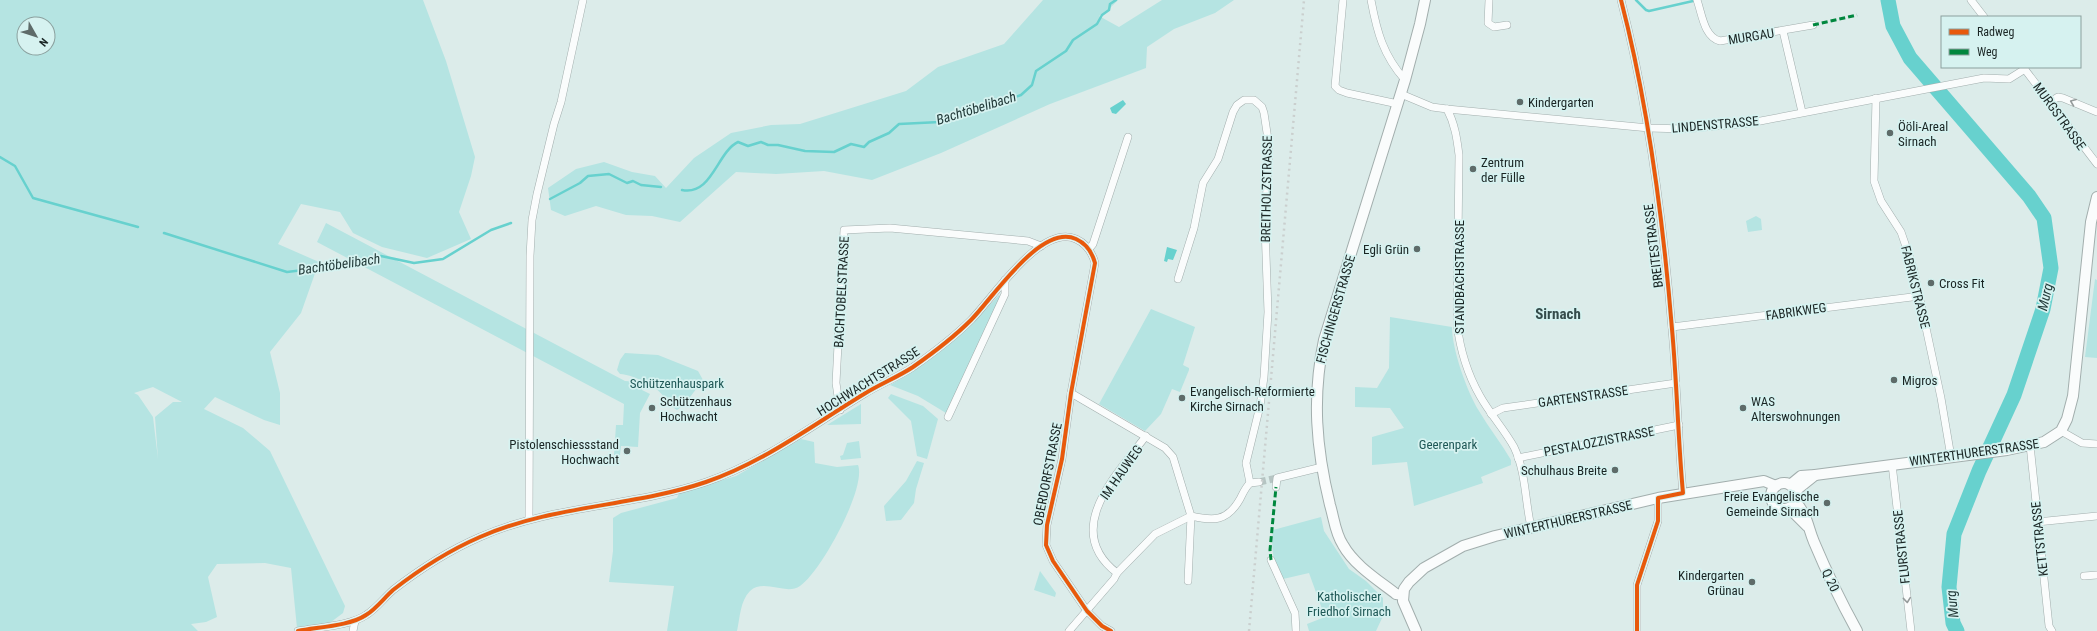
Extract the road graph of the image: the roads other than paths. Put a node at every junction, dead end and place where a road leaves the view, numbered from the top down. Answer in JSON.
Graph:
{"nodes":[{"id":1,"x":583,"y":0,"type":"edge"},
{"id":2,"x":1343,"y":0,"type":"edge"},
{"id":3,"x":1371,"y":0,"type":"edge"},
{"id":4,"x":1425,"y":0,"type":"edge"},
{"id":5,"x":1489,"y":0,"type":"edge"},
{"id":6,"x":1621,"y":0,"type":"edge"},
{"id":7,"x":1698,"y":0,"type":"edge"},
{"id":8,"x":1971,"y":0,"type":"edge"},
{"id":9,"x":1983,"y":16,"type":"edge"},
{"id":10,"x":1507,"y":25,"type":"dead end"},
{"id":11,"x":1813,"y":25,"type":"dead end"},
{"id":12,"x":1783,"y":31,"type":"junction"},
{"id":13,"x":2024,"y":68,"type":"edge"},
{"id":14,"x":1405,"y":80,"type":"junction"},
{"id":15,"x":1876,"y":98,"type":"junction"},
{"id":16,"x":1399,"y":99,"type":"junction"},
{"id":17,"x":2050,"y":102,"type":"junction"},
{"id":18,"x":1447,"y":110,"type":"junction"},
{"id":19,"x":1802,"y":112,"type":"junction"},
{"id":20,"x":2097,"y":112,"type":"edge"},
{"id":21,"x":1649,"y":128,"type":"junction"},
{"id":22,"x":1128,"y":137,"type":"dead end"},
{"id":23,"x":2097,"y":164,"type":"edge"},
{"id":24,"x":2097,"y":197,"type":"edge"},
{"id":25,"x":1041,"y":246,"type":"junction"},
{"id":26,"x":1089,"y":249,"type":"junction"},
{"id":27,"x":1178,"y":279,"type":"dead end"},
{"id":28,"x":1005,"y":280,"type":"junction"},
{"id":29,"x":1920,"y":296,"type":"junction"},
{"id":30,"x":1672,"y":327,"type":"junction"},
{"id":31,"x":1676,"y":383,"type":"junction"},
{"id":32,"x":1071,"y":393,"type":"junction"},
{"id":33,"x":840,"y":410,"type":"junction"},
{"id":34,"x":1491,"y":414,"type":"junction"},
{"id":35,"x":948,"y":416,"type":"dead end"},
{"id":36,"x":1679,"y":425,"type":"junction"},
{"id":37,"x":2061,"y":431,"type":"junction"},
{"id":38,"x":1146,"y":436,"type":"junction"},
{"id":39,"x":2097,"y":444,"type":"edge"},
{"id":40,"x":2030,"y":445,"type":"junction"},
{"id":41,"x":1951,"y":457,"type":"junction"},
{"id":42,"x":1518,"y":458,"type":"junction"},
{"id":43,"x":1892,"y":464,"type":"junction"},
{"id":44,"x":1322,"y":467,"type":"junction"},
{"id":45,"x":1260,"y":482,"type":"tunnel mouth"},
{"id":46,"x":1250,"y":483,"type":"junction"},
{"id":47,"x":1276,"y":486,"type":"tunnel mouth"},
{"id":48,"x":1774,"y":490,"type":"junction"},
{"id":49,"x":1683,"y":493,"type":"junction"},
{"id":50,"x":1792,"y":496,"type":"junction"},
{"id":51,"x":1658,"y":498,"type":"junction"},
{"id":52,"x":1191,"y":516,"type":"junction"},
{"id":53,"x":2097,"y":516,"type":"edge"},
{"id":54,"x":529,"y":519,"type":"junction"},
{"id":55,"x":2037,"y":522,"type":"junction"},
{"id":56,"x":1531,"y":527,"type":"junction"},
{"id":57,"x":1271,"y":560,"type":"dead end"},
{"id":58,"x":1117,"y":573,"type":"junction"},
{"id":59,"x":2097,"y":575,"type":"edge"},
{"id":60,"x":2084,"y":576,"type":"dead end"},
{"id":61,"x":1188,"y":581,"type":"dead end"},
{"id":62,"x":1403,"y":595,"type":"junction"},
{"id":63,"x":1087,"y":611,"type":"junction"},
{"id":64,"x":355,"y":621,"type":"junction"},
{"id":65,"x":298,"y":631,"type":"edge"},
{"id":66,"x":353,"y":631,"type":"edge"},
{"id":67,"x":1069,"y":631,"type":"edge"},
{"id":68,"x":1111,"y":631,"type":"edge"},
{"id":69,"x":1296,"y":631,"type":"edge"},
{"id":70,"x":1416,"y":631,"type":"edge"},
{"id":71,"x":1637,"y":631,"type":"edge"},
{"id":72,"x":1857,"y":631,"type":"edge"},
{"id":73,"x":1910,"y":631,"type":"edge"},
{"id":74,"x":2052,"y":631,"type":"edge"}],
"edges":[{"from":1,"to":54,"type":"street"},
{"from":2,"to":16,"type":"street","name":"LINDENSTRASSE"},
{"from":3,"to":14,"type":"street"},
{"from":4,"to":14,"type":"main road","name":"FISCHINGERSTRASSE"},
{"from":5,"to":10,"type":"street"},
{"from":6,"to":21,"type":"street","name":"BREITESTRASSE"},
{"from":7,"to":12,"type":"street","name":"MURGAU"},
{"from":8,"to":9,"type":"street"},
{"from":11,"to":12,"type":"street","name":"MURGAU"},
{"from":12,"to":19,"type":"street","name":"MURGAU"},
{"from":13,"to":15,"type":"street","name":"LINDENSTRASSE"},
{"from":13,"to":17,"type":"street","name":"MURGSTRASSE"},
{"from":14,"to":16,"type":"main road","name":"FISCHINGERSTRASSE"},
{"from":15,"to":19,"type":"street","name":"LINDENSTRASSE"},
{"from":15,"to":29,"type":"street","name":"FABRIKSTRASSE"},
{"from":16,"to":18,"type":"street","name":"LINDENSTRASSE"},
{"from":16,"to":44,"type":"main road","name":"FISCHINGERSTRASSE"},
{"from":20,"to":17,"type":"street","one_way":true},
{"from":17,"to":23,"type":"street","name":"MURGSTRASSE"},
{"from":18,"to":21,"type":"street","name":"LINDENSTRASSE"},
{"from":18,"to":34,"type":"street","name":"STANDBACHSTRASSE"},
{"from":19,"to":21,"type":"street","name":"LINDENSTRASSE"},
{"from":21,"to":30,"type":"street","name":"BREITESTRASSE"},
{"from":22,"to":26,"type":"street"},
{"from":24,"to":37,"type":"main road"},
{"from":25,"to":26,"type":"street","name":"HOCHWACHTSTRASSE"},
{"from":25,"to":28,"type":"street","name":"HOCHWACHTSTRASSE"},
{"from":25,"to":33,"type":"street","name":"BACHTOBELSTRASSE"},
{"from":26,"to":32,"type":"street"},
{"from":27,"to":46,"type":"street","name":"BREITHOLZSTRASSE"},
{"from":28,"to":33,"type":"street","name":"HOCHWACHTSTRASSE"},
{"from":28,"to":35,"type":"street"},
{"from":29,"to":30,"type":"street","name":"FABRIKWEG"},
{"from":29,"to":41,"type":"street","name":"FABRIKSTRASSE"},
{"from":30,"to":31,"type":"street","name":"BREITESTRASSE"},
{"from":31,"to":34,"type":"street","name":"GARTENSTRASSE"},
{"from":31,"to":36,"type":"street","name":"BREITESTRASSE"},
{"from":32,"to":38,"type":"street"},
{"from":32,"to":63,"type":"street","name":"OBERDORFSTRASSE"},
{"from":33,"to":54,"type":"street","name":"HOCHWACHTSTRASSE"},
{"from":34,"to":42,"type":"street","name":"STANDBACHSTRASSE"},
{"from":36,"to":42,"type":"street","name":"PESTALOZZISTRASSE"},
{"from":36,"to":49,"type":"street","name":"BREITESTRASSE"},
{"from":37,"to":39,"type":"street"},
{"from":37,"to":40,"type":"main road","name":"WINTERTHURERSTRASSE"},
{"from":38,"to":52,"type":"street"},
{"from":38,"to":58,"type":"street","name":"IM HAUWEG"},
{"from":40,"to":41,"type":"main road","name":"WINTERTHURERSTRASSE"},
{"from":40,"to":55,"type":"street","name":"KETTSTRASSE"},
{"from":41,"to":43,"type":"main road","name":"WINTERTHURERSTRASSE"},
{"from":42,"to":56,"type":"street","name":"STANDBACHSTRASSE"},
{"from":43,"to":50,"type":"main road","name":"WINTERTHURERSTRASSE"},
{"from":43,"to":73,"type":"street","name":"FLURSTRASSE","one_way":true},
{"from":44,"to":47,"type":"street"},
{"from":44,"to":62,"type":"main road","name":"FISCHINGERSTRASSE"},
{"from":45,"to":46,"type":"street"},
{"from":46,"to":52,"type":"street"},
{"from":48,"to":49,"type":"main road","name":"WINTERTHURERSTRASSE"},
{"from":48,"to":50,"type":"main road"},
{"from":48,"to":50,"type":"main road"},
{"from":49,"to":51,"type":"main road","name":"WINTERTHURERSTRASSE"},
{"from":50,"to":72,"type":"main road","name":"Q 20"},
{"from":51,"to":56,"type":"main road","name":"WINTERTHURERSTRASSE"},
{"from":51,"to":71,"type":"street"},
{"from":52,"to":58,"type":"street"},
{"from":52,"to":61,"type":"street"},
{"from":53,"to":55,"type":"street"},
{"from":54,"to":64,"type":"street","name":"HOCHWACHTSTRASSE"},
{"from":55,"to":74,"type":"street","name":"KETTSTRASSE"},
{"from":56,"to":62,"type":"main road","name":"WINTERTHURERSTRASSE"},
{"from":57,"to":69,"type":"street"},
{"from":58,"to":63,"type":"street"},
{"from":59,"to":60,"type":"street"},
{"from":62,"to":70,"type":"main road"},
{"from":63,"to":67,"type":"street"},
{"from":63,"to":68,"type":"street","name":"OBERDORFSTRASSE"},
{"from":64,"to":65,"type":"street"},
{"from":64,"to":66,"type":"street"}]}
